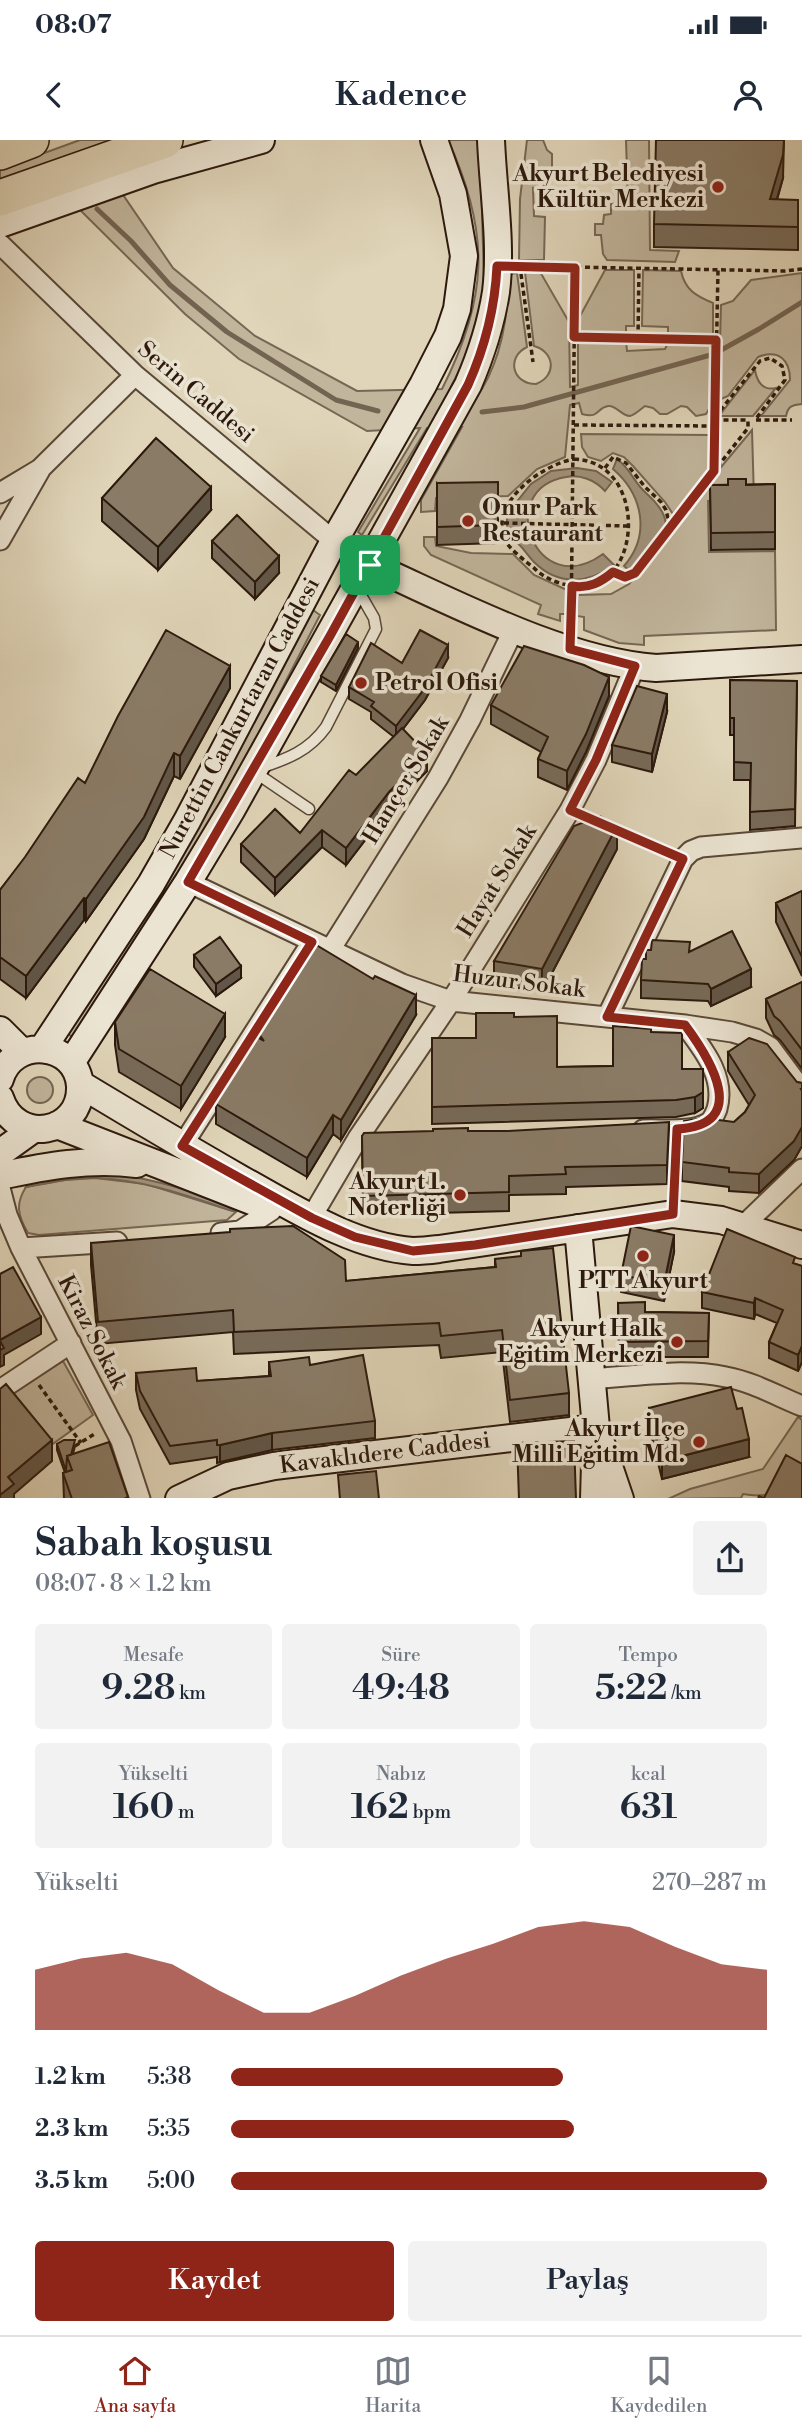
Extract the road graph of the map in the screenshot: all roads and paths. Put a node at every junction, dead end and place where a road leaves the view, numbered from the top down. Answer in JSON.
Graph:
{"nodes":[{"id":1,"x":32,"y":140,"type":"edge"},
{"id":2,"x":165,"y":140,"type":"edge"},
{"id":3,"x":261,"y":140,"type":"edge"},
{"id":4,"x":434,"y":140,"type":"edge"},
{"id":5,"x":491,"y":140,"type":"edge"},
{"id":6,"x":0,"y":152,"type":"edge"},
{"id":7,"x":0,"y":198,"type":"edge"},
{"id":8,"x":0,"y":223,"type":"edge"},
{"id":9,"x":0,"y":244,"type":"edge"},
{"id":10,"x":509,"y":266,"type":"junction"},
{"id":11,"x":575,"y":268,"type":"junction"},
{"id":12,"x":639,"y":268,"type":"junction"},
{"id":13,"x":802,"y":269,"type":"edge"},
{"id":14,"x":718,"y":270,"type":"junction"},
{"id":15,"x":574,"y":337,"type":"junction"},
{"id":16,"x":638,"y":338,"type":"junction"},
{"id":17,"x":716,"y":341,"type":"junction"},
{"id":18,"x":533,"y":362,"type":"dead end"},
{"id":19,"x":135,"y":375,"type":"junction"},
{"id":20,"x":715,"y":418,"type":"junction"},
{"id":21,"x":748,"y":420,"type":"junction"},
{"id":22,"x":754,"y":420,"type":"junction"},
{"id":23,"x":792,"y":420,"type":"dead end"},
{"id":24,"x":574,"y":425,"type":"junction"},
{"id":25,"x":715,"y":426,"type":"junction"},
{"id":26,"x":574,"y":461,"type":"junction"},
{"id":27,"x":605,"y":468,"type":"junction"},
{"id":28,"x":40,"y":469,"type":"junction"},
{"id":29,"x":714,"y":471,"type":"junction"},
{"id":30,"x":0,"y":493,"type":"edge"},
{"id":31,"x":504,"y":523,"type":"dead end"},
{"id":32,"x":573,"y":524,"type":"junction"},
{"id":33,"x":629,"y":526,"type":"junction"},
{"id":34,"x":669,"y":528,"type":"junction"},
{"id":35,"x":0,"y":540,"type":"edge"},
{"id":36,"x":334,"y":541,"type":"junction"},
{"id":37,"x":613,"y":572,"type":"junction"},
{"id":38,"x":363,"y":576,"type":"junction"},
{"id":39,"x":572,"y":584,"type":"junction"},
{"id":40,"x":514,"y":629,"type":"junction"},
{"id":41,"x":570,"y":649,"type":"junction"},
{"id":42,"x":802,"y":659,"type":"edge"},
{"id":43,"x":635,"y":666,"type":"junction"},
{"id":44,"x":253,"y":770,"type":"junction"},
{"id":45,"x":309,"y":809,"type":"dead end"},
{"id":46,"x":570,"y":810,"type":"junction"},
{"id":47,"x":802,"y":838,"type":"edge"},
{"id":48,"x":683,"y":859,"type":"junction"},
{"id":49,"x":188,"y":882,"type":"junction"},
{"id":50,"x":321,"y":946,"type":"junction"},
{"id":51,"x":451,"y":1001,"type":"junction"},
{"id":52,"x":607,"y":1017,"type":"junction"},
{"id":53,"x":685,"y":1025,"type":"junction"},
{"id":54,"x":0,"y":1030,"type":"edge"},
{"id":55,"x":33,"y":1050,"type":"junction"},
{"id":56,"x":75,"y":1073,"type":"junction"},
{"id":57,"x":0,"y":1081,"type":"edge"},
{"id":58,"x":802,"y":1090,"type":"edge"},
{"id":59,"x":44,"y":1128,"type":"junction"},
{"id":60,"x":677,"y":1129,"type":"junction"},
{"id":61,"x":622,"y":1130,"type":"edge"},
{"id":62,"x":386,"y":1137,"type":"edge"},
{"id":63,"x":358,"y":1138,"type":"junction"},
{"id":64,"x":182,"y":1146,"type":"junction"},
{"id":65,"x":0,"y":1153,"type":"edge"},
{"id":66,"x":167,"y":1168,"type":"junction"},
{"id":67,"x":802,"y":1168,"type":"edge"},
{"id":68,"x":0,"y":1176,"type":"edge"},
{"id":69,"x":0,"y":1188,"type":"edge"},
{"id":70,"x":272,"y":1210,"type":"junction"},
{"id":71,"x":673,"y":1214,"type":"junction"},
{"id":72,"x":312,"y":1218,"type":"junction"},
{"id":73,"x":743,"y":1226,"type":"junction"},
{"id":74,"x":578,"y":1228,"type":"junction"},
{"id":75,"x":200,"y":1235,"type":"edge"},
{"id":76,"x":133,"y":1241,"type":"edge"},
{"id":77,"x":802,"y":1245,"type":"edge"},
{"id":78,"x":21,"y":1248,"type":"junction"},
{"id":79,"x":71,"y":1343,"type":"junction"},
{"id":80,"x":591,"y":1379,"type":"junction"},
{"id":81,"x":38,"y":1384,"type":"dead end"},
{"id":82,"x":0,"y":1390,"type":"edge"},
{"id":83,"x":802,"y":1406,"type":"edge"},
{"id":84,"x":104,"y":1428,"type":"dead end"},
{"id":85,"x":596,"y":1428,"type":"junction"},
{"id":86,"x":81,"y":1443,"type":"junction"},
{"id":87,"x":75,"y":1447,"type":"edge"},
{"id":88,"x":140,"y":1498,"type":"edge"},
{"id":89,"x":181,"y":1498,"type":"edge"},
{"id":90,"x":594,"y":1498,"type":"edge"},
{"id":91,"x":620,"y":1498,"type":"edge"}],
"edges":[{"from":1,"to":6,"type":"highway"},
{"from":2,"to":7,"type":"highway"},
{"from":3,"to":8,"type":"street"},
{"from":4,"to":36,"type":"street","name":"Nurettin Cankurtaran Caddesi"},
{"from":5,"to":10,"type":"street","name":"Nurettin Cankurtaran Caddesi"},
{"from":9,"to":19,"type":"street","name":"Serin Caddesi"},
{"from":10,"to":11,"type":"path"},
{"from":10,"to":18,"type":"path"},
{"from":10,"to":38,"type":"street","name":"Nurettin Cankurtaran Caddesi"},
{"from":11,"to":12,"type":"path"},
{"from":11,"to":15,"type":"path"},
{"from":12,"to":14,"type":"path"},
{"from":12,"to":16,"type":"path"},
{"from":13,"to":14,"type":"path"},
{"from":14,"to":17,"type":"path"},
{"from":15,"to":16,"type":"path"},
{"from":15,"to":24,"type":"path"},
{"from":16,"to":17,"type":"path"},
{"from":17,"to":20,"type":"path"},
{"from":19,"to":28,"type":"street"},
{"from":19,"to":36,"type":"street","name":"Serin Caddesi"},
{"from":20,"to":21,"type":"path"},
{"from":20,"to":22,"type":"path"},
{"from":20,"to":25,"type":"path"},
{"from":21,"to":22,"type":"path"},
{"from":21,"to":29,"type":"path"},
{"from":22,"to":23,"type":"path"},
{"from":24,"to":25,"type":"path"},
{"from":24,"to":26,"type":"path"},
{"from":25,"to":29,"type":"path"},
{"from":26,"to":27,"type":"path"},
{"from":26,"to":32,"type":"path"},
{"from":26,"to":39,"type":"path"},
{"from":27,"to":33,"type":"path"},
{"from":27,"to":34,"type":"path"},
{"from":28,"to":30,"type":"street"},
{"from":28,"to":35,"type":"street"},
{"from":29,"to":34,"type":"path"},
{"from":31,"to":32,"type":"path"},
{"from":32,"to":33,"type":"path"},
{"from":32,"to":39,"type":"path"},
{"from":33,"to":37,"type":"path"},
{"from":34,"to":37,"type":"path"},
{"from":36,"to":38,"type":"street","name":"Serin Caddesi"},
{"from":36,"to":55,"type":"street","name":"Nurettin Cankurtaran Caddesi"},
{"from":37,"to":39,"type":"path"},
{"from":38,"to":40,"type":"street"},
{"from":38,"to":44,"type":"street","name":"Nurettin Cankurtaran Caddesi"},
{"from":38,"to":44,"type":"lane"},
{"from":39,"to":41,"type":"path"},
{"from":40,"to":41,"type":"street"},
{"from":40,"to":50,"type":"street","name":"Hançer Sokak"},
{"from":41,"to":43,"type":"street"},
{"from":42,"to":43,"type":"street"},
{"from":43,"to":46,"type":"street","name":"Hayat Sokak"},
{"from":44,"to":45,"type":"lane"},
{"from":44,"to":49,"type":"street","name":"Nurettin Cankurtaran Caddesi"},
{"from":46,"to":48,"type":"lane"},
{"from":46,"to":51,"type":"street","name":"Hayat Sokak"},
{"from":47,"to":48,"type":"street"},
{"from":48,"to":52,"type":"street"},
{"from":49,"to":50,"type":"street","name":"Huzur Sokak"},
{"from":49,"to":56,"type":"street","name":"Nurettin Cankurtaran Caddesi"},
{"from":50,"to":51,"type":"street","name":"Huzur Sokak"},
{"from":50,"to":64,"type":"street","name":"Hançer Sokak"},
{"from":51,"to":52,"type":"street","name":"Huzur Sokak"},
{"from":51,"to":63,"type":"street","name":"Hayat Sokak"},
{"from":52,"to":53,"type":"street","name":"Huzur Sokak"},
{"from":53,"to":58,"type":"street","name":"Huzur Sokak"},
{"from":53,"to":60,"type":"street"},
{"from":54,"to":55,"type":"street"},
{"from":55,"to":56,"type":"street"},
{"from":55,"to":57,"type":"street"},
{"from":56,"to":59,"type":"street"},
{"from":56,"to":64,"type":"street"},
{"from":57,"to":59,"type":"street"},
{"from":59,"to":65,"type":"street"},
{"from":59,"to":66,"type":"street"},
{"from":60,"to":61,"type":"street"},
{"from":60,"to":71,"type":"lane"},
{"from":62,"to":63,"type":"street"},
{"from":63,"to":72,"type":"street","name":"Hayat Sokak"},
{"from":64,"to":72,"type":"street"},
{"from":66,"to":68,"type":"street"},
{"from":66,"to":70,"type":"street"},
{"from":67,"to":73,"type":"street"},
{"from":69,"to":78,"type":"street","name":"Kiraz Sokak"},
{"from":70,"to":72,"type":"street"},
{"from":70,"to":75,"type":"street"},
{"from":71,"to":73,"type":"street"},
{"from":71,"to":74,"type":"street"},
{"from":72,"to":74,"type":"street"},
{"from":73,"to":77,"type":"street"},
{"from":74,"to":80,"type":"street"},
{"from":76,"to":78,"type":"street"},
{"from":78,"to":79,"type":"street","name":"Kiraz Sokak"},
{"from":79,"to":82,"type":"street"},
{"from":79,"to":88,"type":"street","name":"Kiraz Sokak"},
{"from":80,"to":83,"type":"street"},
{"from":80,"to":85,"type":"street"},
{"from":81,"to":86,"type":"path"},
{"from":84,"to":86,"type":"path"},
{"from":85,"to":89,"type":"street","name":"Kavaklıdere Caddesi"},
{"from":85,"to":90,"type":"street"},
{"from":85,"to":91,"type":"street"},
{"from":86,"to":87,"type":"path"}]}
